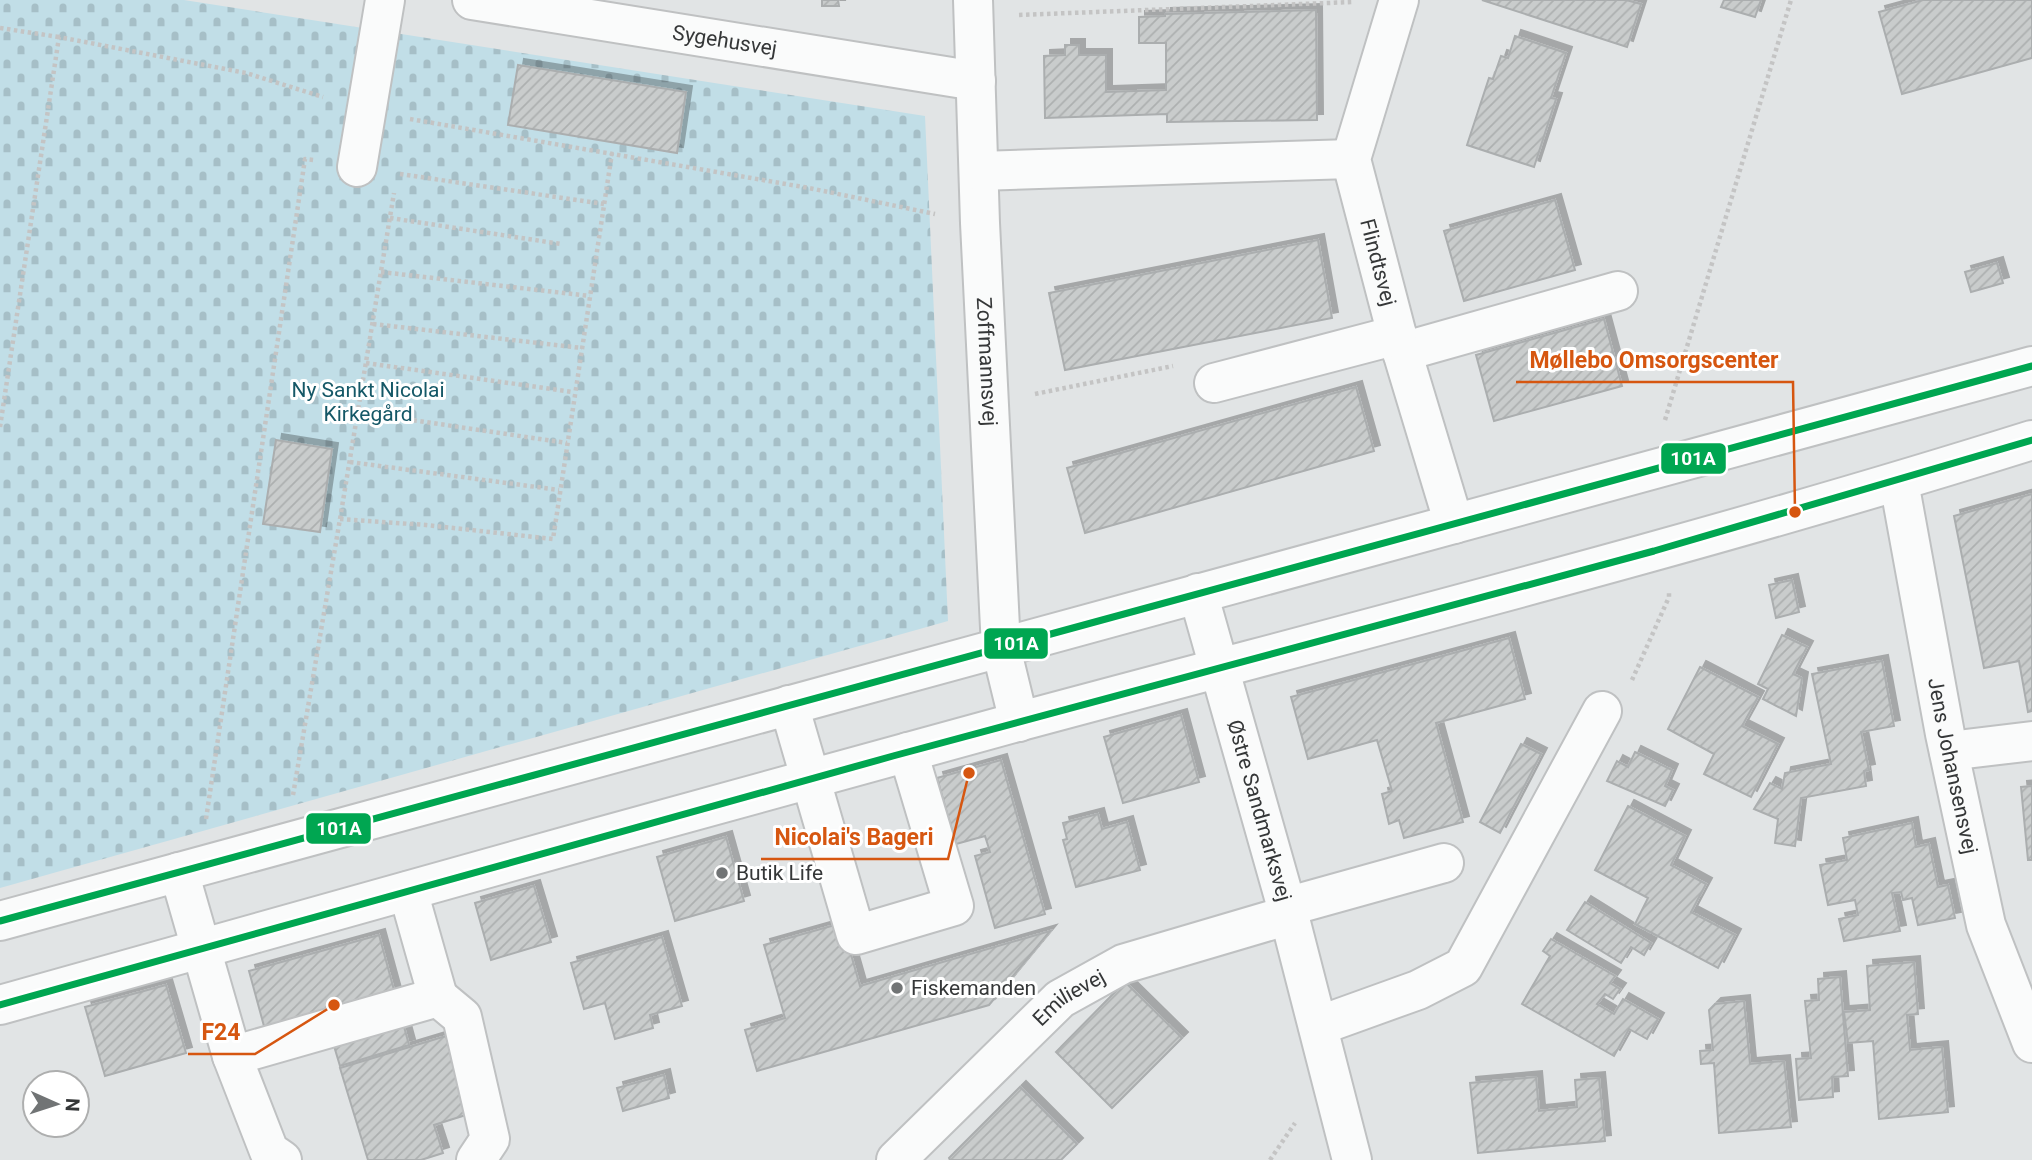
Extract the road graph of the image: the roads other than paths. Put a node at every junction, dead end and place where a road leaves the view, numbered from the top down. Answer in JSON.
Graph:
{"nodes":[{"id":1,"x":386,"y":0,"type":"edge"},
{"id":2,"x":472,"y":0,"type":"edge"},
{"id":3,"x":1399,"y":0,"type":"edge"},
{"id":4,"x":973,"y":8,"type":"edge"},
{"id":5,"x":976,"y":81,"type":"junction"},
{"id":6,"x":1351,"y":159,"type":"junction"},
{"id":7,"x":357,"y":167,"type":"road end"},
{"id":8,"x":979,"y":171,"type":"junction"},
{"id":9,"x":1618,"y":291,"type":"dead end"},
{"id":10,"x":1399,"y":344,"type":"junction"},
{"id":11,"x":2032,"y":366,"type":"edge"},
{"id":12,"x":1214,"y":383,"type":"road end"},
{"id":13,"x":2032,"y":440,"type":"edge"},
{"id":14,"x":1899,"y":482,"type":"junction"},
{"id":15,"x":1454,"y":524,"type":"junction"},
{"id":16,"x":1199,"y":593,"type":"junction"},
{"id":17,"x":1001,"y":648,"type":"junction"},
{"id":18,"x":1219,"y":669,"type":"junction"},
{"id":19,"x":789,"y":705,"type":"junction"},
{"id":20,"x":1602,"y":711,"type":"road end"},
{"id":21,"x":1019,"y":722,"type":"junction"},
{"id":22,"x":2032,"y":741,"type":"edge"},
{"id":23,"x":1949,"y":751,"type":"junction"},
{"id":24,"x":908,"y":752,"type":"junction"},
{"id":25,"x":810,"y":780,"type":"junction"},
{"id":26,"x":1444,"y":863,"type":"dead end"},
{"id":27,"x":189,"y":869,"type":"junction"},
{"id":28,"x":408,"y":891,"type":"junction"},
{"id":29,"x":1287,"y":911,"type":"junction"},
{"id":30,"x":0,"y":921,"type":"edge"},
{"id":31,"x":201,"y":949,"type":"junction"},
{"id":32,"x":438,"y":997,"type":"junction"},
{"id":33,"x":0,"y":1004,"type":"edge"},
{"id":34,"x":1318,"y":1026,"type":"junction"},
{"id":35,"x":2032,"y":1043,"type":"edge"},
{"id":36,"x":232,"y":1056,"type":"junction"},
{"id":37,"x":282,"y":1160,"type":"edge"},
{"id":38,"x":476,"y":1160,"type":"edge"},
{"id":39,"x":896,"y":1160,"type":"edge"},
{"id":40,"x":1352,"y":1160,"type":"edge"}],
"edges":[{"from":1,"to":7,"type":"street"},
{"from":2,"to":5,"type":"street","name":"Sygehusvej"},
{"from":3,"to":6,"type":"street"},
{"from":4,"to":5,"type":"street","name":"Zoffmannsvej"},
{"from":5,"to":8,"type":"street","name":"Zoffmannsvej"},
{"from":6,"to":8,"type":"street"},
{"from":6,"to":10,"type":"street","name":"Flindtsvej"},
{"from":8,"to":17,"type":"street","name":"Zoffmannsvej"},
{"from":9,"to":10,"type":"street"},
{"from":10,"to":12,"type":"street"},
{"from":10,"to":15,"type":"street","name":"Flindtsvej"},
{"from":11,"to":15,"type":"street"},
{"from":13,"to":14,"type":"street"},
{"from":14,"to":18,"type":"street"},
{"from":14,"to":23,"type":"street","name":"Jens Johansensvej"},
{"from":15,"to":16,"type":"street"},
{"from":16,"to":17,"type":"street"},
{"from":16,"to":18,"type":"street","name":"Østre Sandmarksvej"},
{"from":17,"to":19,"type":"street"},
{"from":17,"to":21,"type":"street","name":"Zoffmannsvej"},
{"from":18,"to":21,"type":"street"},
{"from":18,"to":29,"type":"street","name":"Østre Sandmarksvej"},
{"from":19,"to":25,"type":"street"},
{"from":19,"to":27,"type":"street"},
{"from":20,"to":34,"type":"street"},
{"from":21,"to":24,"type":"street"},
{"from":22,"to":23,"type":"street"},
{"from":23,"to":35,"type":"street","name":"Jens Johansensvej"},
{"from":24,"to":25,"type":"street"},
{"from":24,"to":25,"type":"street"},
{"from":25,"to":28,"type":"street"},
{"from":26,"to":29,"type":"street","name":"Emilievej"},
{"from":27,"to":30,"type":"street"},
{"from":27,"to":31,"type":"street"},
{"from":28,"to":31,"type":"street"},
{"from":28,"to":32,"type":"street"},
{"from":29,"to":34,"type":"street","name":"Østre Sandmarksvej"},
{"from":29,"to":39,"type":"street","name":"Emilievej"},
{"from":31,"to":33,"type":"street"},
{"from":31,"to":36,"type":"street"},
{"from":32,"to":36,"type":"street"},
{"from":32,"to":38,"type":"street"},
{"from":34,"to":40,"type":"street","name":"Østre Sandmarksvej"},
{"from":36,"to":37,"type":"street"}]}
